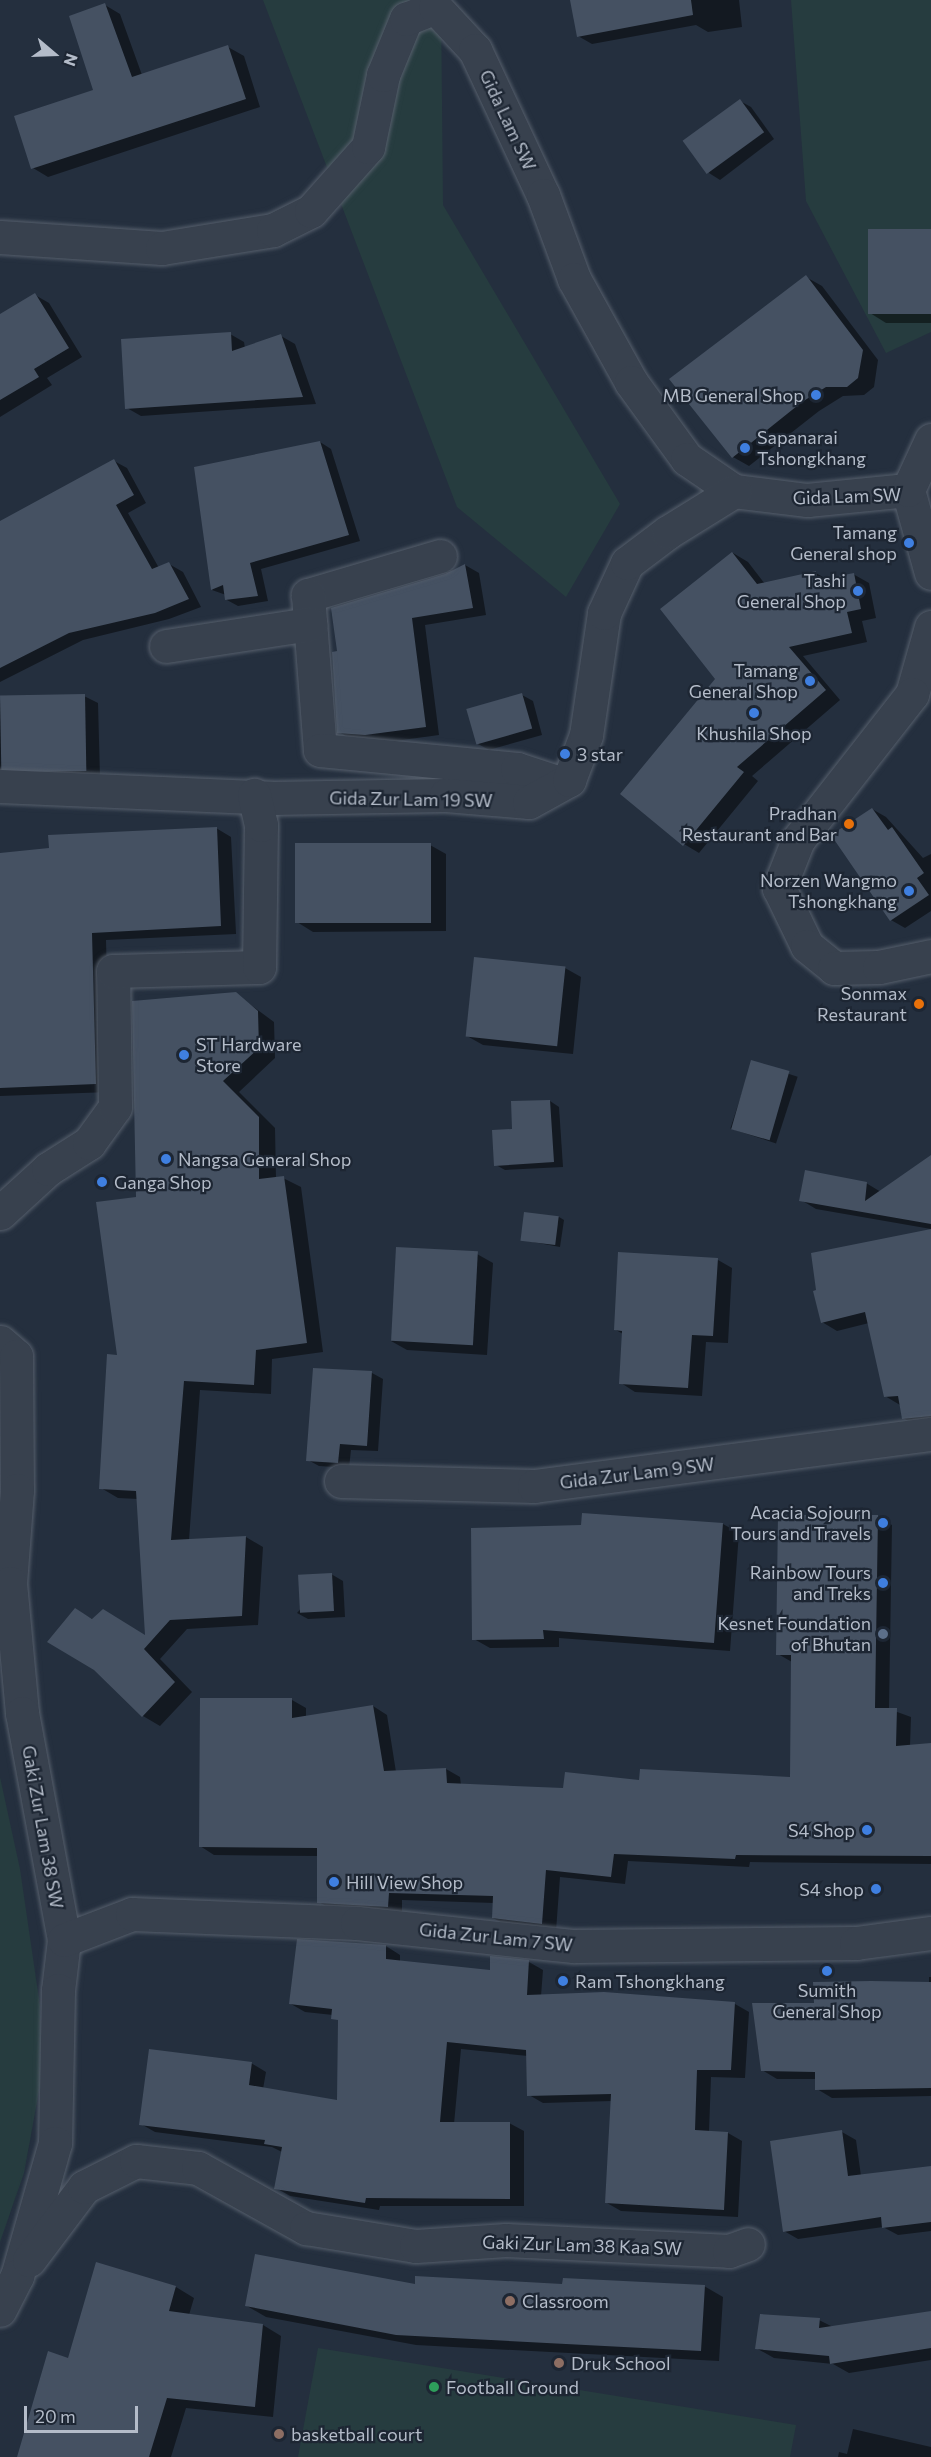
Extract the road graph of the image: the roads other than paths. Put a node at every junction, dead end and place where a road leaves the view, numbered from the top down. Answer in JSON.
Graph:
{"nodes":[{"id":1,"x":0,"y":237,"type":"edge"},
{"id":2,"x":931,"y":440,"type":"edge"},
{"id":3,"x":908,"y":490,"type":"junction"},
{"id":4,"x":734,"y":491,"type":"junction"},
{"id":5,"x":440,"y":556,"type":"dead end"},
{"id":6,"x":931,"y":573,"type":"edge"},
{"id":7,"x":310,"y":624,"type":"junction"},
{"id":8,"x":931,"y":627,"type":"edge"},
{"id":9,"x":166,"y":646,"type":"dead end"},
{"id":10,"x":560,"y":783,"type":"junction"},
{"id":11,"x":0,"y":786,"type":"edge"},
{"id":12,"x":254,"y":795,"type":"junction"},
{"id":13,"x":931,"y":956,"type":"edge"},
{"id":14,"x":0,"y":1213,"type":"edge"},
{"id":15,"x":0,"y":1342,"type":"edge"},
{"id":16,"x":931,"y":1434,"type":"edge"},
{"id":17,"x":341,"y":1481,"type":"dead end"},
{"id":18,"x":931,"y":1933,"type":"edge"},
{"id":19,"x":64,"y":1940,"type":"junction"},
{"id":20,"x":747,"y":2244,"type":"dead end"},
{"id":21,"x":17,"y":2276,"type":"junction"},
{"id":22,"x":0,"y":2310,"type":"edge"}],
"edges":[{"from":1,"to":4,"type":"street","name":"Gida Lam SW"},
{"from":2,"to":3,"type":"street"},
{"from":3,"to":4,"type":"street","name":"Gida Lam SW"},
{"from":3,"to":6,"type":"street","name":"Gida Lam SW"},
{"from":4,"to":10,"type":"street","name":"Gida Zur Lam 19 SW"},
{"from":5,"to":7,"type":"street"},
{"from":7,"to":9,"type":"street"},
{"from":7,"to":10,"type":"street"},
{"from":8,"to":13,"type":"street"},
{"from":10,"to":12,"type":"street","name":"Gida Zur Lam 19 SW"},
{"from":11,"to":12,"type":"street","name":"Gida Zur Lam 19 SW"},
{"from":12,"to":14,"type":"street"},
{"from":15,"to":19,"type":"street","name":"Gaki Zur Lam 38 SW"},
{"from":16,"to":17,"type":"street","name":"Gida Zur Lam 9 SW"},
{"from":18,"to":19,"type":"street","name":"Gida Zur Lam 7 SW"},
{"from":19,"to":21,"type":"street","name":"Gaki Zur Lam 38 SW"},
{"from":20,"to":21,"type":"street","name":"Gaki Zur Lam 38 Kaa SW"},
{"from":21,"to":22,"type":"street","name":"Gaki Zur Lam 38 SW"}]}
